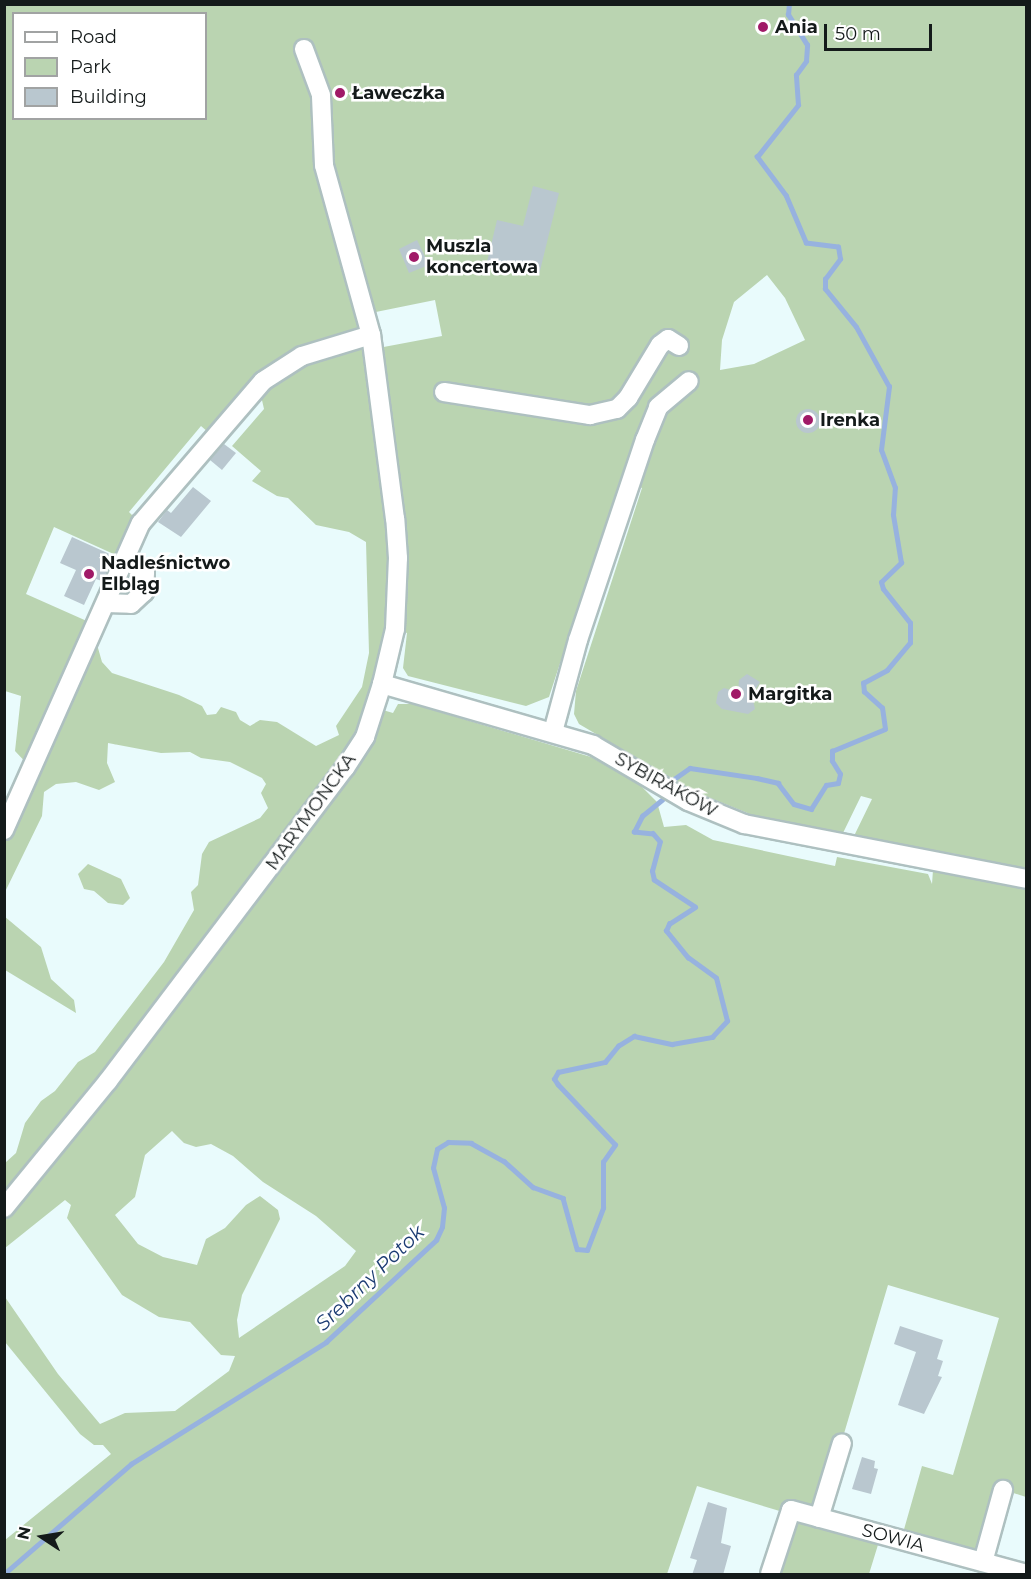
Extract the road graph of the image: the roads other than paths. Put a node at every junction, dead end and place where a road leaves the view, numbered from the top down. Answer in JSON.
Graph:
{"nodes":[{"id":1,"x":304,"y":49,"type":"dead end"},
{"id":2,"x":371,"y":335,"type":"junction"},
{"id":3,"x":679,"y":346,"type":"dead end"},
{"id":4,"x":689,"y":381,"type":"dead end"},
{"id":5,"x":444,"y":392,"type":"dead end"},
{"id":6,"x":125,"y":560,"type":"junction"},
{"id":7,"x":106,"y":603,"type":"junction"},
{"id":8,"x":382,"y":684,"type":"junction"},
{"id":9,"x":553,"y":732,"type":"junction"},
{"id":10,"x":4,"y":830,"type":"edge"},
{"id":11,"x":1026,"y":879,"type":"edge"},
{"id":12,"x":4,"y":1208,"type":"edge"},
{"id":13,"x":842,"y":1443,"type":"dead end"},
{"id":14,"x":1003,"y":1490,"type":"dead end"},
{"id":15,"x":819,"y":1518,"type":"junction"},
{"id":16,"x":971,"y":1565,"type":"edge"},
{"id":17,"x":1026,"y":1574,"type":"edge"},
{"id":18,"x":770,"y":1575,"type":"edge"}],
"edges":[{"from":1,"to":2,"type":"street","name":"MARYMONCKA"},
{"from":2,"to":6,"type":"street"},
{"from":2,"to":8,"type":"street","name":"MARYMONCKA"},
{"from":3,"to":5,"type":"street"},
{"from":4,"to":9,"type":"street"},
{"from":6,"to":7,"type":"street"},
{"from":6,"to":7,"type":"street"},
{"from":7,"to":10,"type":"street"},
{"from":8,"to":9,"type":"street","name":"SYBIRAKÓW"},
{"from":8,"to":12,"type":"street","name":"MARYMONCKA"},
{"from":9,"to":11,"type":"street","name":"SYBIRAKÓW"},
{"from":13,"to":15,"type":"street"},
{"from":14,"to":16,"type":"street"},
{"from":15,"to":16,"type":"street","name":"SOWIA"},
{"from":15,"to":18,"type":"street","name":"SOWIA"},
{"from":16,"to":17,"type":"street","name":"SOWIA"}]}
